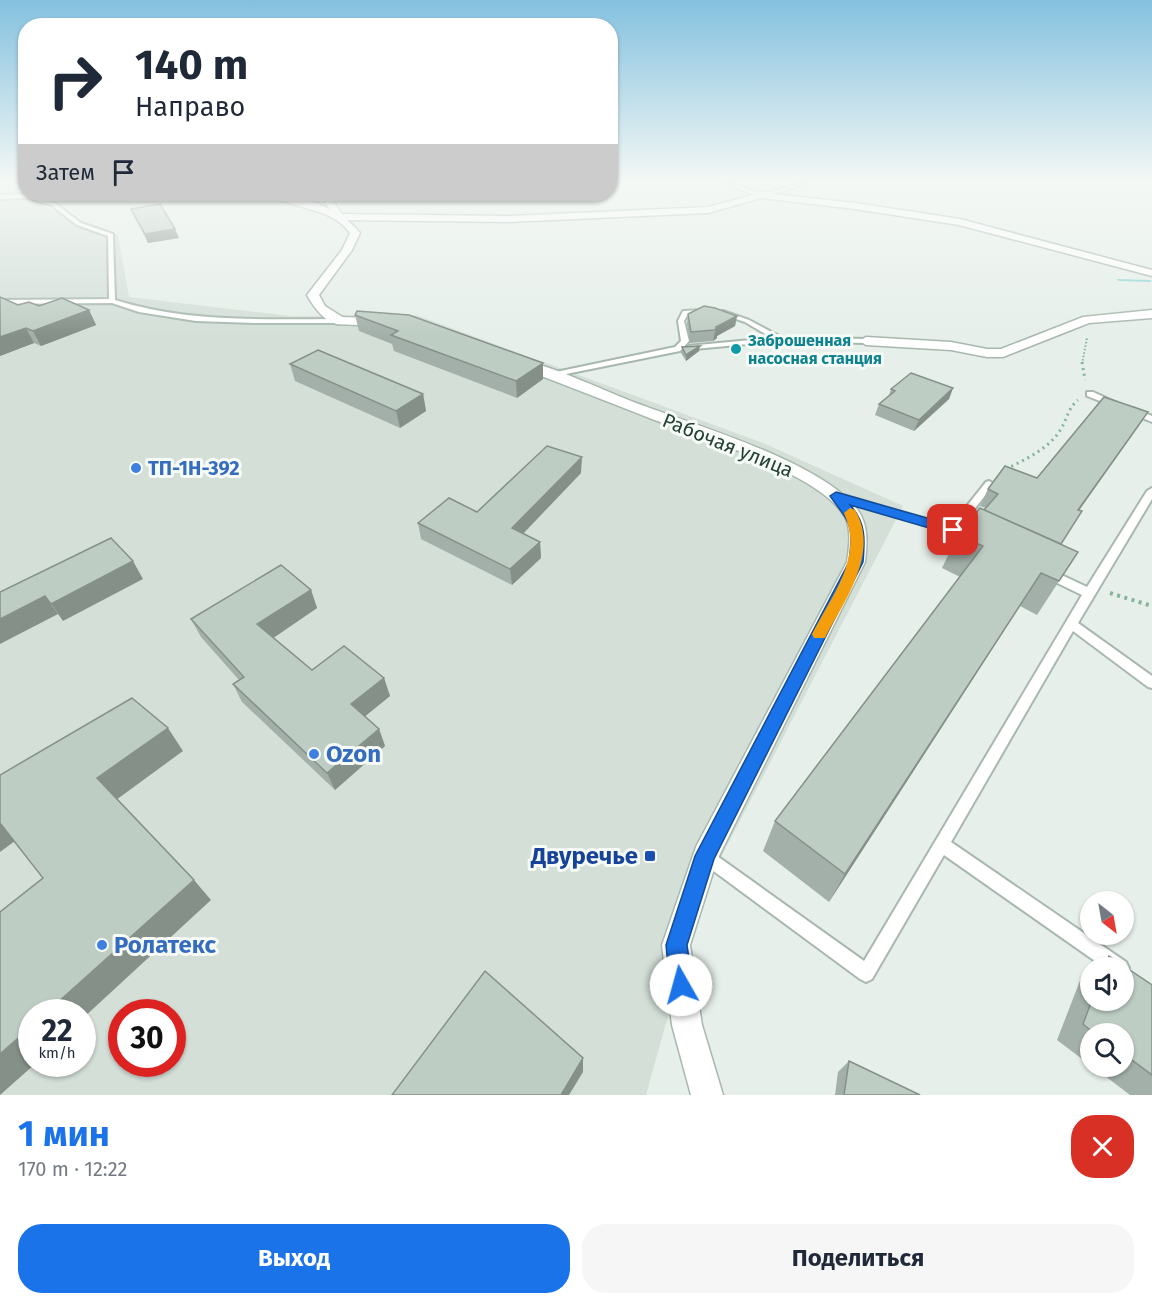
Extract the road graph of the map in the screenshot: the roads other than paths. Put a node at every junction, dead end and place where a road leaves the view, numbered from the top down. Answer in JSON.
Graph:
{"nodes":[{"id":1,"x":108,"y":234,"type":"edge"},
{"id":2,"x":356,"y":234,"type":"edge"},
{"id":3,"x":1006,"y":234,"type":"edge"},
{"id":4,"x":1152,"y":273,"type":"edge"},
{"id":5,"x":112,"y":301,"type":"junction"},
{"id":6,"x":0,"y":302,"type":"edge"},
{"id":7,"x":708,"y":312,"type":"edge"},
{"id":8,"x":720,"y":312,"type":"edge"},
{"id":9,"x":1152,"y":314,"type":"edge"},
{"id":10,"x":340,"y":321,"type":"junction"},
{"id":11,"x":397,"y":322,"type":"edge"},
{"id":12,"x":780,"y":339,"type":"junction"},
{"id":13,"x":866,"y":341,"type":"joint"},
{"id":14,"x":677,"y":349,"type":"junction"},
{"id":15,"x":507,"y":358,"type":"edge"},
{"id":16,"x":551,"y":375,"type":"junction"},
{"id":17,"x":1090,"y":394,"type":"road end"},
{"id":18,"x":1152,"y":419,"type":"edge"},
{"id":19,"x":989,"y":484,"type":"edge"},
{"id":20,"x":1152,"y":491,"type":"edge"},
{"id":21,"x":836,"y":496,"type":"junction"},
{"id":22,"x":953,"y":530,"type":"junction"},
{"id":23,"x":984,"y":545,"type":"edge"},
{"id":24,"x":1037,"y":569,"type":"edge"},
{"id":25,"x":1091,"y":590,"type":"junction"},
{"id":26,"x":1071,"y":624,"type":"junction"},
{"id":27,"x":1152,"y":683,"type":"edge"},
{"id":28,"x":942,"y":845,"type":"junction"},
{"id":29,"x":705,"y":856,"type":"junction"},
{"id":30,"x":1106,"y":957,"type":"edge"},
{"id":31,"x":707,"y":1095,"type":"edge"}],
"edges":[{"from":1,"to":5,"type":"lane"},
{"from":2,"to":10,"type":"street"},
{"from":3,"to":4,"type":"street"},
{"from":5,"to":6,"type":"lane"},
{"from":5,"to":10,"type":"lane"},
{"from":7,"to":14,"type":"lane"},
{"from":8,"to":12,"type":"lane"},
{"from":9,"to":13,"type":"street"},
{"from":10,"to":11,"type":"street"},
{"from":12,"to":13,"type":"lane"},
{"from":12,"to":14,"type":"lane"},
{"from":14,"to":16,"type":"lane"},
{"from":15,"to":16,"type":"street","name":"Рабочая улица"},
{"from":16,"to":21,"type":"street","name":"Рабочая улица"},
{"from":17,"to":18,"type":"lane"},
{"from":19,"to":22,"type":"lane"},
{"from":20,"to":25,"type":"lane"},
{"from":21,"to":22,"type":"lane"},
{"from":21,"to":29,"type":"street","name":"Рабочая улица"},
{"from":22,"to":23,"type":"lane"},
{"from":24,"to":25,"type":"lane"},
{"from":25,"to":26,"type":"lane"},
{"from":26,"to":27,"type":"lane"},
{"from":26,"to":28,"type":"lane"},
{"from":28,"to":29,"type":"lane"},
{"from":28,"to":30,"type":"lane"},
{"from":29,"to":31,"type":"street","name":"Рабочая улица"}]}
